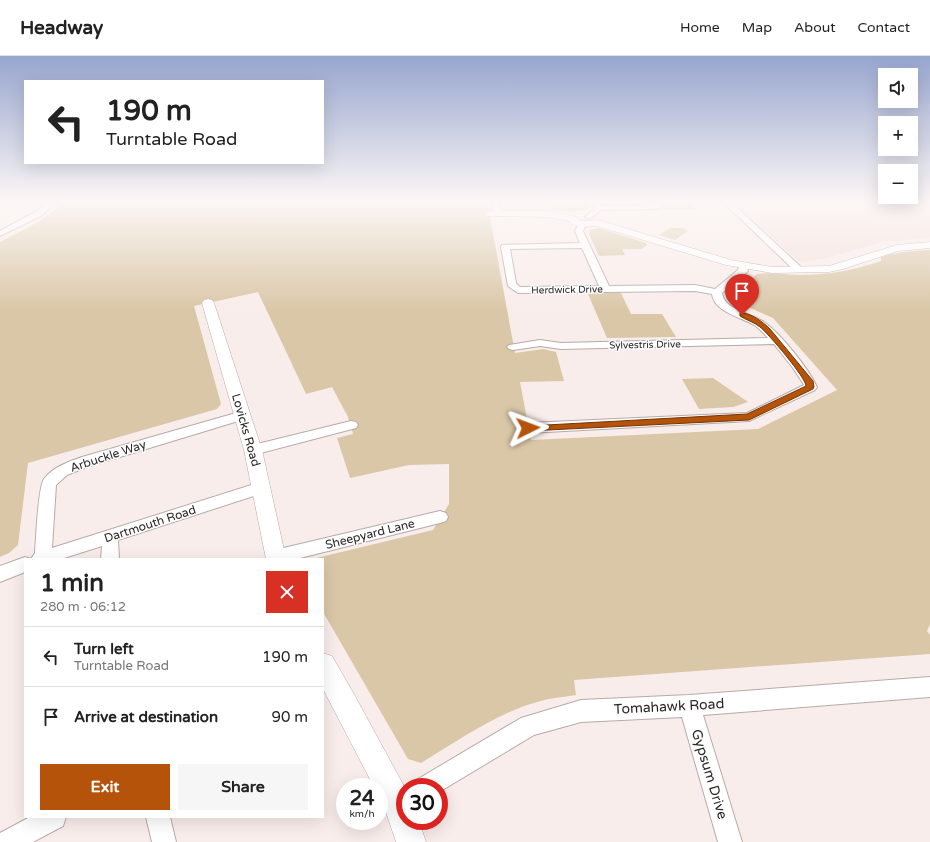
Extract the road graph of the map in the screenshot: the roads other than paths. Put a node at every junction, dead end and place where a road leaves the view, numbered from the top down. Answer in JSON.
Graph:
{"nodes":[{"id":1,"x":581,"y":238,"type":"edge"},
{"id":2,"x":645,"y":238,"type":"edge"},
{"id":3,"x":764,"y":238,"type":"edge"},
{"id":4,"x":930,"y":245,"type":"edge"},
{"id":5,"x":584,"y":246,"type":"junction"},
{"id":6,"x":743,"y":266,"type":"junction"},
{"id":7,"x":799,"y":270,"type":"junction"},
{"id":8,"x":605,"y":288,"type":"junction"},
{"id":9,"x":717,"y":292,"type":"junction"},
{"id":10,"x":208,"y":303,"type":"dead end"},
{"id":11,"x":776,"y":342,"type":"junction"},
{"id":12,"x":514,"y":347,"type":"dead end"},
{"id":13,"x":243,"y":415,"type":"junction"},
{"id":14,"x":351,"y":425,"type":"dead end"},
{"id":15,"x":528,"y":428,"type":"dead end"},
{"id":16,"x":253,"y":450,"type":"junction"},
{"id":17,"x":262,"y":488,"type":"junction"},
{"id":18,"x":440,"y":517,"type":"dead end"},
{"id":19,"x":110,"y":537,"type":"junction"},
{"id":20,"x":41,"y":558,"type":"edge"},
{"id":21,"x":110,"y":558,"type":"edge"},
{"id":22,"x":276,"y":558,"type":"edge"},
{"id":23,"x":24,"y":564,"type":"edge"},
{"id":24,"x":0,"y":574,"type":"edge"},
{"id":25,"x":324,"y":667,"type":"edge"},
{"id":26,"x":930,"y":687,"type":"edge"},
{"id":27,"x":689,"y":706,"type":"junction"},
{"id":28,"x":441,"y":778,"type":"edge"},
{"id":29,"x":396,"y":793,"type":"edge"},
{"id":30,"x":52,"y":818,"type":"edge"},
{"id":31,"x":158,"y":818,"type":"edge"},
{"id":32,"x":408,"y":830,"type":"edge"},
{"id":33,"x":9,"y":842,"type":"edge"},
{"id":34,"x":164,"y":842,"type":"edge"},
{"id":35,"x":411,"y":842,"type":"edge"},
{"id":36,"x":730,"y":842,"type":"edge"}],
"edges":[{"from":1,"to":5,"type":"street"},
{"from":2,"to":6,"type":"street"},
{"from":3,"to":7,"type":"street"},
{"from":4,"to":7,"type":"street"},
{"from":5,"to":8,"type":"street"},
{"from":5,"to":8,"type":"street","name":"Herdwick Drive"},
{"from":6,"to":7,"type":"street"},
{"from":6,"to":9,"type":"street"},
{"from":8,"to":9,"type":"street","name":"Herdwick Drive"},
{"from":9,"to":11,"type":"street"},
{"from":10,"to":13,"type":"street","name":"Lovicks Road"},
{"from":11,"to":12,"type":"street","name":"Sylvestris Drive"},
{"from":11,"to":15,"type":"street"},
{"from":13,"to":16,"type":"street","name":"Lovicks Road"},
{"from":13,"to":20,"type":"street","name":"Arbuckle Way"},
{"from":14,"to":16,"type":"street"},
{"from":16,"to":17,"type":"street","name":"Lovicks Road"},
{"from":17,"to":19,"type":"street","name":"Dartmouth Road"},
{"from":17,"to":22,"type":"street","name":"Lovicks Road"},
{"from":18,"to":22,"type":"street","name":"Sheepyard Lane"},
{"from":19,"to":20,"type":"street","name":"Dartmouth Road"},
{"from":19,"to":21,"type":"street"},
{"from":23,"to":24,"type":"street"},
{"from":25,"to":29,"type":"street"},
{"from":26,"to":27,"type":"street","name":"Tomahawk Road"},
{"from":27,"to":28,"type":"street","name":"Tomahawk Road"},
{"from":27,"to":36,"type":"street","name":"Gypsum Drive"},
{"from":30,"to":33,"type":"street"},
{"from":31,"to":34,"type":"street"},
{"from":32,"to":35,"type":"street"}]}
